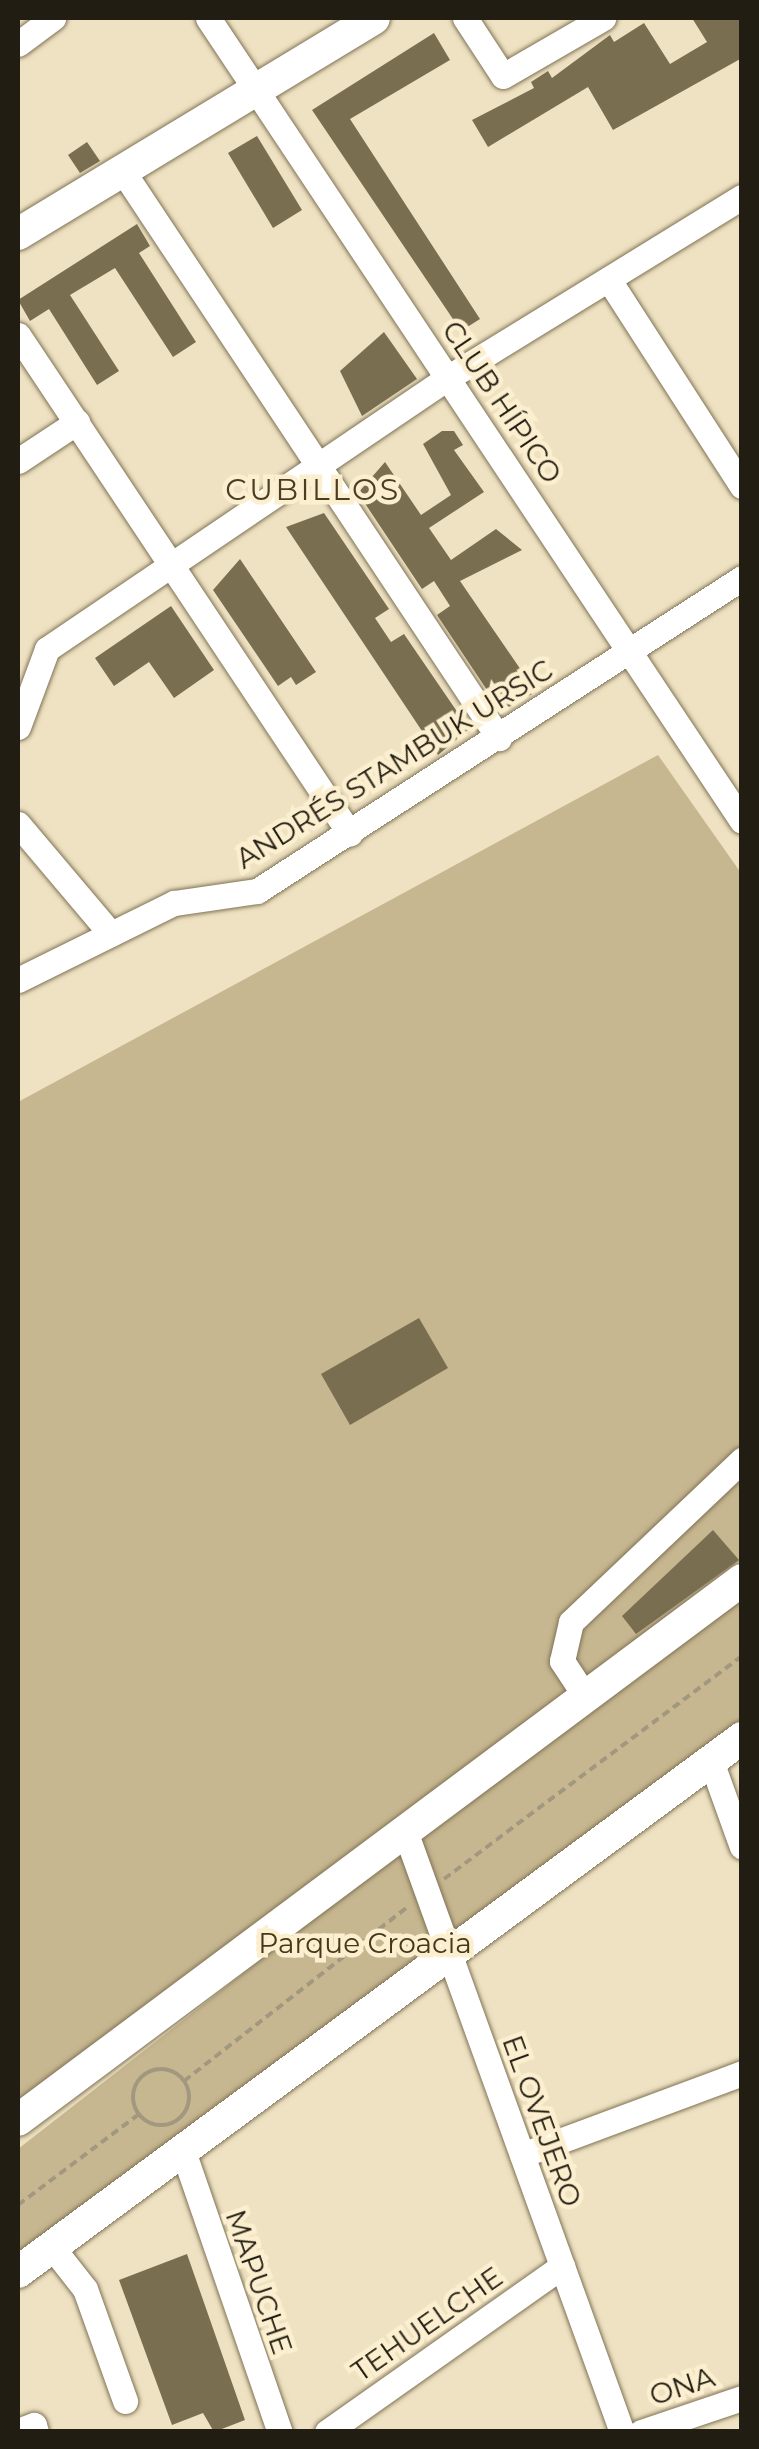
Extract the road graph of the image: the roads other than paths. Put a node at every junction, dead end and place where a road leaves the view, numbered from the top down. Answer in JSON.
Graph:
{"nodes":[{"id":1,"x":54,"y":18,"type":"edge"},
{"id":2,"x":208,"y":18,"type":"edge"},
{"id":3,"x":374,"y":18,"type":"edge"},
{"id":4,"x":465,"y":18,"type":"edge"},
{"id":5,"x":603,"y":18,"type":"edge"},
{"id":6,"x":18,"y":44,"type":"edge"},
{"id":7,"x":255,"y":88,"type":"junction"},
{"id":8,"x":122,"y":170,"type":"junction"},
{"id":9,"x":742,"y":196,"type":"edge"},
{"id":10,"x":18,"y":234,"type":"edge"},
{"id":11,"x":609,"y":280,"type":"junction"},
{"id":12,"x":18,"y":335,"type":"edge"},
{"id":13,"x":449,"y":377,"type":"junction"},
{"id":14,"x":77,"y":422,"type":"junction"},
{"id":15,"x":18,"y":461,"type":"edge"},
{"id":16,"x":316,"y":466,"type":"junction"},
{"id":17,"x":742,"y":486,"type":"edge"},
{"id":18,"x":169,"y":560,"type":"junction"},
{"id":19,"x":742,"y":578,"type":"edge"},
{"id":20,"x":630,"y":648,"type":"junction"},
{"id":21,"x":18,"y":727,"type":"edge"},
{"id":22,"x":499,"y":738,"type":"junction"},
{"id":23,"x":740,"y":814,"type":"edge"},
{"id":24,"x":18,"y":824,"type":"edge"},
{"id":25,"x":350,"y":834,"type":"junction"},
{"id":26,"x":111,"y":934,"type":"junction"},
{"id":27,"x":18,"y":980,"type":"edge"},
{"id":28,"x":742,"y":1460,"type":"edge"},
{"id":29,"x":742,"y":1580,"type":"edge"},
{"id":30,"x":586,"y":1696,"type":"junction"},
{"id":31,"x":742,"y":1738,"type":"edge"},
{"id":32,"x":711,"y":1761,"type":"junction"},
{"id":33,"x":405,"y":1831,"type":"junction"},
{"id":34,"x":742,"y":1847,"type":"edge"},
{"id":35,"x":449,"y":1952,"type":"junction"},
{"id":36,"x":742,"y":2072,"type":"edge"},
{"id":37,"x":18,"y":2120,"type":"edge"},
{"id":38,"x":182,"y":2151,"type":"junction"},
{"id":39,"x":522,"y":2156,"type":"junction"},
{"id":40,"x":52,"y":2246,"type":"junction"},
{"id":41,"x":562,"y":2266,"type":"junction"},
{"id":42,"x":18,"y":2272,"type":"edge"},
{"id":43,"x":742,"y":2398,"type":"edge"},
{"id":44,"x":125,"y":2402,"type":"dead end"},
{"id":45,"x":18,"y":2431,"type":"edge"},
{"id":46,"x":36,"y":2432,"type":"edge"},
{"id":47,"x":280,"y":2432,"type":"edge"},
{"id":48,"x":327,"y":2432,"type":"edge"},
{"id":49,"x":622,"y":2432,"type":"edge"},
{"id":50,"x":640,"y":2432,"type":"edge"}],
"edges":[{"from":1,"to":6,"type":"street"},
{"from":2,"to":7,"type":"street","name":"CLUB HÍPICO"},
{"from":3,"to":7,"type":"main road"},
{"from":4,"to":5,"type":"street"},
{"from":7,"to":8,"type":"main road"},
{"from":7,"to":13,"type":"street","name":"CLUB HÍPICO"},
{"from":8,"to":10,"type":"main road"},
{"from":8,"to":16,"type":"street"},
{"from":9,"to":11,"type":"street"},
{"from":11,"to":13,"type":"street"},
{"from":11,"to":17,"type":"street"},
{"from":12,"to":14,"type":"street"},
{"from":13,"to":16,"type":"street"},
{"from":13,"to":20,"type":"street","name":"CLUB HÍPICO"},
{"from":14,"to":15,"type":"street"},
{"from":14,"to":18,"type":"street"},
{"from":16,"to":18,"type":"street"},
{"from":16,"to":22,"type":"street"},
{"from":18,"to":21,"type":"street"},
{"from":18,"to":25,"type":"street"},
{"from":19,"to":20,"type":"street","name":"ANDRÉS STAMBUK URSIC"},
{"from":20,"to":22,"type":"street","name":"ANDRÉS STAMBUK URSIC"},
{"from":20,"to":23,"type":"street","name":"CLUB HÍPICO"},
{"from":22,"to":25,"type":"street","name":"ANDRÉS STAMBUK URSIC"},
{"from":24,"to":26,"type":"street"},
{"from":25,"to":26,"type":"street","name":"ANDRÉS STAMBUK URSIC"},
{"from":26,"to":27,"type":"street","name":"ANDRÉS STAMBUK URSIC"},
{"from":28,"to":30,"type":"street"},
{"from":29,"to":30,"type":"main road"},
{"from":30,"to":33,"type":"main road"},
{"from":31,"to":32,"type":"main road"},
{"from":32,"to":34,"type":"street"},
{"from":32,"to":35,"type":"main road"},
{"from":33,"to":35,"type":"street","name":"EL OVEJERO"},
{"from":33,"to":37,"type":"main road"},
{"from":35,"to":38,"type":"main road"},
{"from":35,"to":39,"type":"street","name":"EL OVEJERO"},
{"from":36,"to":39,"type":"street"},
{"from":38,"to":40,"type":"main road"},
{"from":38,"to":47,"type":"street","name":"MAPUCHE"},
{"from":39,"to":41,"type":"street","name":"EL OVEJERO"},
{"from":40,"to":42,"type":"main road"},
{"from":40,"to":44,"type":"street"},
{"from":41,"to":48,"type":"street","name":"TEHUELCHE"},
{"from":41,"to":49,"type":"street","name":"EL OVEJERO"},
{"from":43,"to":50,"type":"street","name":"ONA"},
{"from":45,"to":46,"type":"street"}]}
